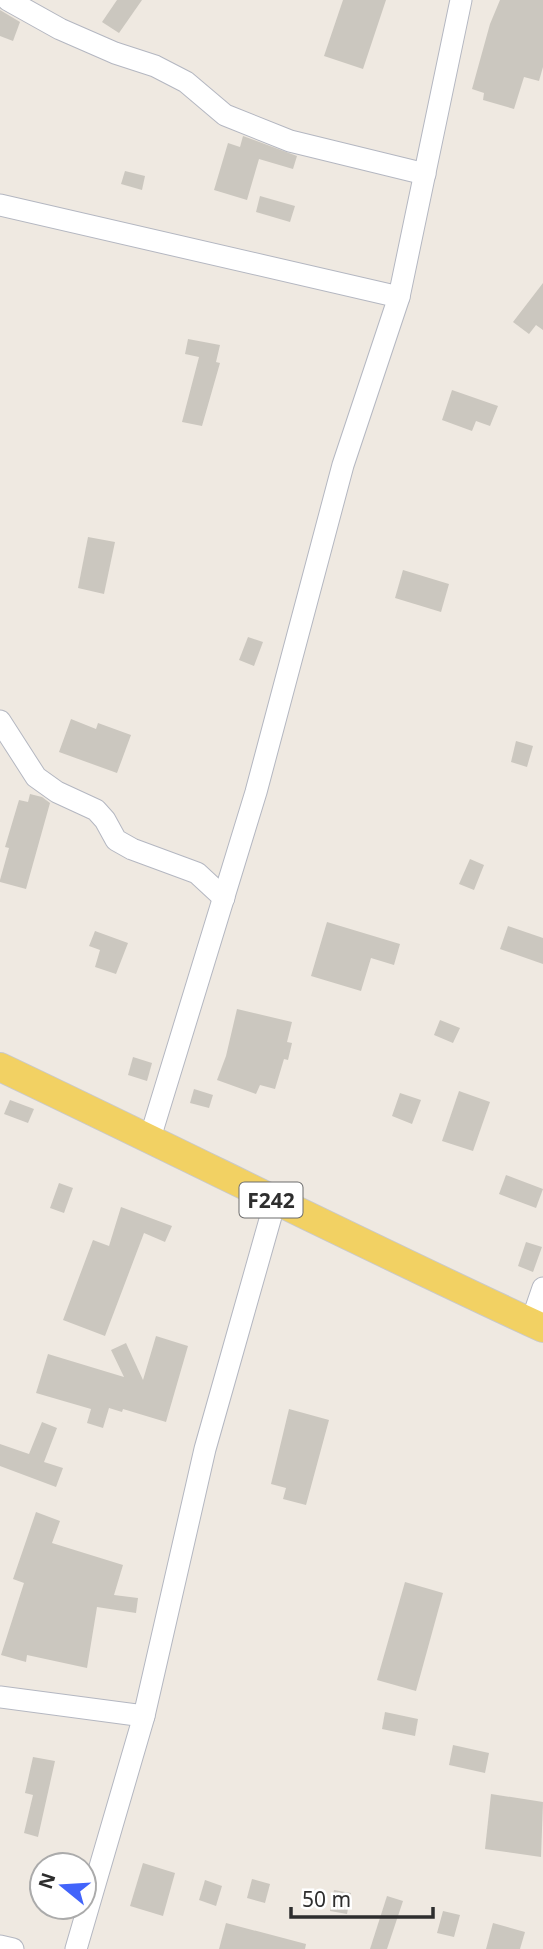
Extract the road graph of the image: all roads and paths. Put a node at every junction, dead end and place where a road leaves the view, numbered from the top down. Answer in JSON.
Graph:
{"nodes":[{"id":1,"x":8,"y":0,"type":"edge"},
{"id":2,"x":461,"y":0,"type":"edge"},
{"id":3,"x":425,"y":174,"type":"junction"},
{"id":4,"x":0,"y":205,"type":"edge"},
{"id":5,"x":400,"y":298,"type":"junction"},
{"id":6,"x":0,"y":721,"type":"edge"},
{"id":7,"x":224,"y":898,"type":"junction"},
{"id":8,"x":0,"y":1067,"type":"edge"},
{"id":9,"x":150,"y":1138,"type":"junction"},
{"id":10,"x":275,"y":1202,"type":"junction"},
{"id":11,"x":543,"y":1288,"type":"edge"},
{"id":12,"x":537,"y":1326,"type":"edge"},
{"id":13,"x":0,"y":1697,"type":"edge"},
{"id":14,"x":144,"y":1716,"type":"junction"},
{"id":15,"x":0,"y":1946,"type":"edge"},
{"id":16,"x":13,"y":1949,"type":"edge"},
{"id":17,"x":76,"y":1949,"type":"edge"}],
"edges":[{"from":1,"to":3,"type":"street"},
{"from":2,"to":3,"type":"street"},
{"from":3,"to":5,"type":"street"},
{"from":4,"to":5,"type":"street"},
{"from":5,"to":7,"type":"street"},
{"from":6,"to":7,"type":"street"},
{"from":7,"to":9,"type":"street"},
{"from":8,"to":9,"type":"main road","number":"F242"},
{"from":9,"to":10,"type":"main road","number":"F242"},
{"from":10,"to":12,"type":"main road","number":"F242"},
{"from":10,"to":14,"type":"street"},
{"from":11,"to":12,"type":"street"},
{"from":13,"to":14,"type":"street"},
{"from":14,"to":17,"type":"street"},
{"from":15,"to":16,"type":"street"}]}
